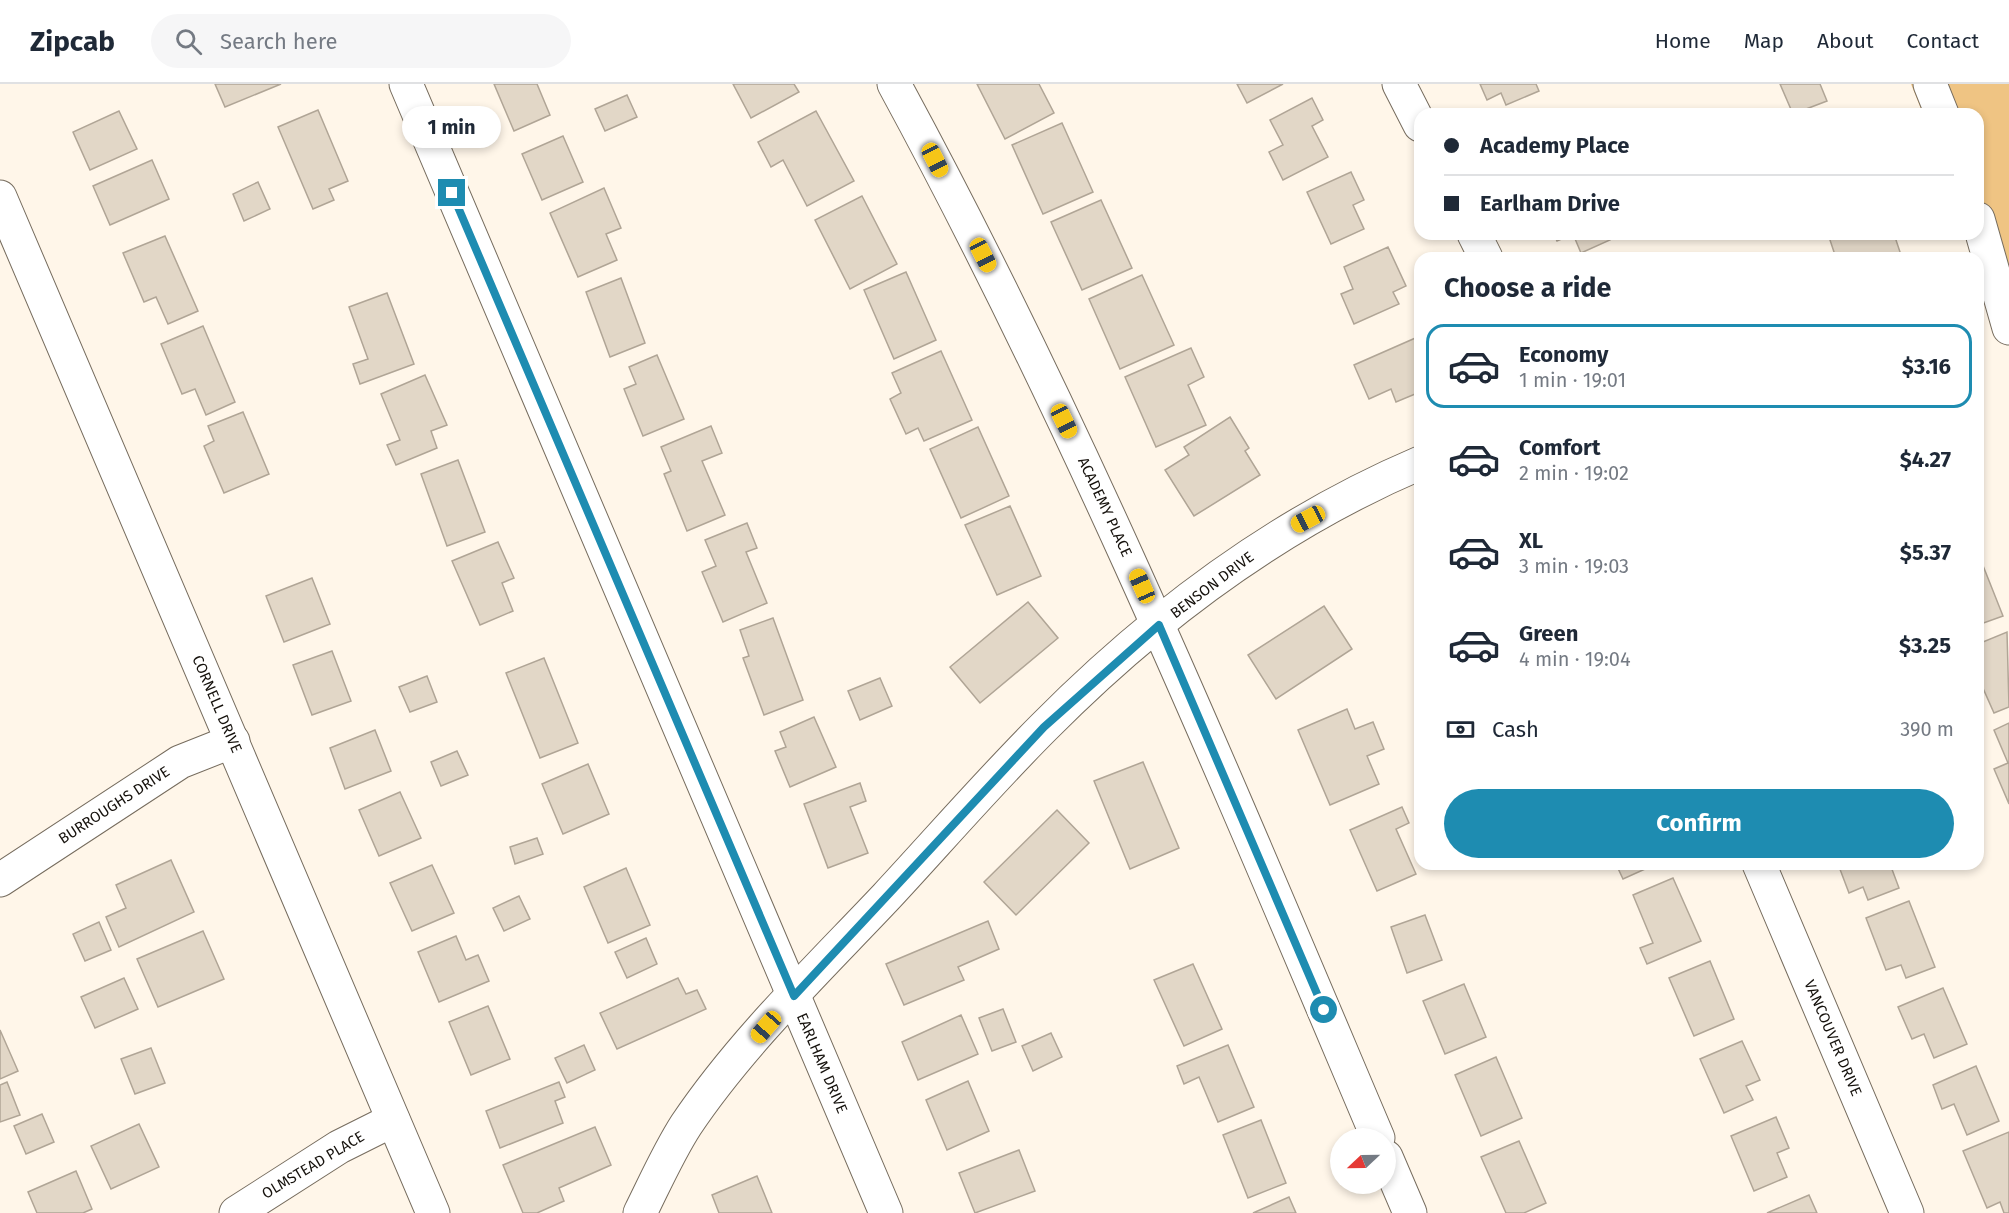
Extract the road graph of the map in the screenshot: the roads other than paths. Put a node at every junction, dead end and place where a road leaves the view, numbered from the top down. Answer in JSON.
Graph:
{"nodes":[{"id":1,"x":406,"y":84,"type":"edge"},
{"id":2,"x":894,"y":84,"type":"edge"},
{"id":3,"x":1399,"y":84,"type":"edge"},
{"id":4,"x":1930,"y":84,"type":"edge"},
{"id":5,"x":1940,"y":108,"type":"edge"},
{"id":6,"x":1414,"y":113,"type":"edge"},
{"id":7,"x":0,"y":197,"type":"edge"},
{"id":8,"x":1983,"y":240,"type":"edge"},
{"id":9,"x":2000,"y":315,"type":"edge"},
{"id":10,"x":1414,"y":466,"type":"edge"},
{"id":11,"x":1159,"y":625,"type":"junction"},
{"id":12,"x":233,"y":741,"type":"junction"},
{"id":13,"x":1762,"y":870,"type":"edge"},
{"id":14,"x":0,"y":879,"type":"edge"},
{"id":15,"x":794,"y":996,"type":"junction"},
{"id":16,"x":393,"y":1120,"type":"junction"},
{"id":17,"x":1374,"y":1128,"type":"edge"},
{"id":18,"x":1396,"y":1180,"type":"edge"},
{"id":19,"x":236,"y":1213,"type":"edge"},
{"id":20,"x":433,"y":1213,"type":"edge"},
{"id":21,"x":640,"y":1213,"type":"edge"},
{"id":22,"x":886,"y":1213,"type":"edge"},
{"id":23,"x":1410,"y":1213,"type":"edge"},
{"id":24,"x":1907,"y":1213,"type":"edge"}],
"edges":[{"from":1,"to":15,"type":"street","name":"EARLHAM DRIVE"},
{"from":2,"to":11,"type":"street","name":"ACADEMY PLACE"},
{"from":3,"to":6,"type":"street"},
{"from":4,"to":5,"type":"street"},
{"from":7,"to":12,"type":"street","name":"CORNELL DRIVE"},
{"from":8,"to":9,"type":"street"},
{"from":10,"to":11,"type":"street","name":"BENSON DRIVE"},
{"from":11,"to":15,"type":"street","name":"BENSON DRIVE"},
{"from":11,"to":17,"type":"street","name":"ACADEMY PLACE"},
{"from":12,"to":14,"type":"street","name":"BURROUGHS DRIVE"},
{"from":12,"to":16,"type":"street","name":"CORNELL DRIVE"},
{"from":13,"to":24,"type":"street","name":"VANCOUVER DRIVE"},
{"from":15,"to":21,"type":"street","name":"BENSON DRIVE"},
{"from":15,"to":22,"type":"street","name":"EARLHAM DRIVE"},
{"from":16,"to":19,"type":"street","name":"OLMSTEAD PLACE"},
{"from":16,"to":20,"type":"street","name":"CORNELL DRIVE"},
{"from":18,"to":23,"type":"street"}]}
